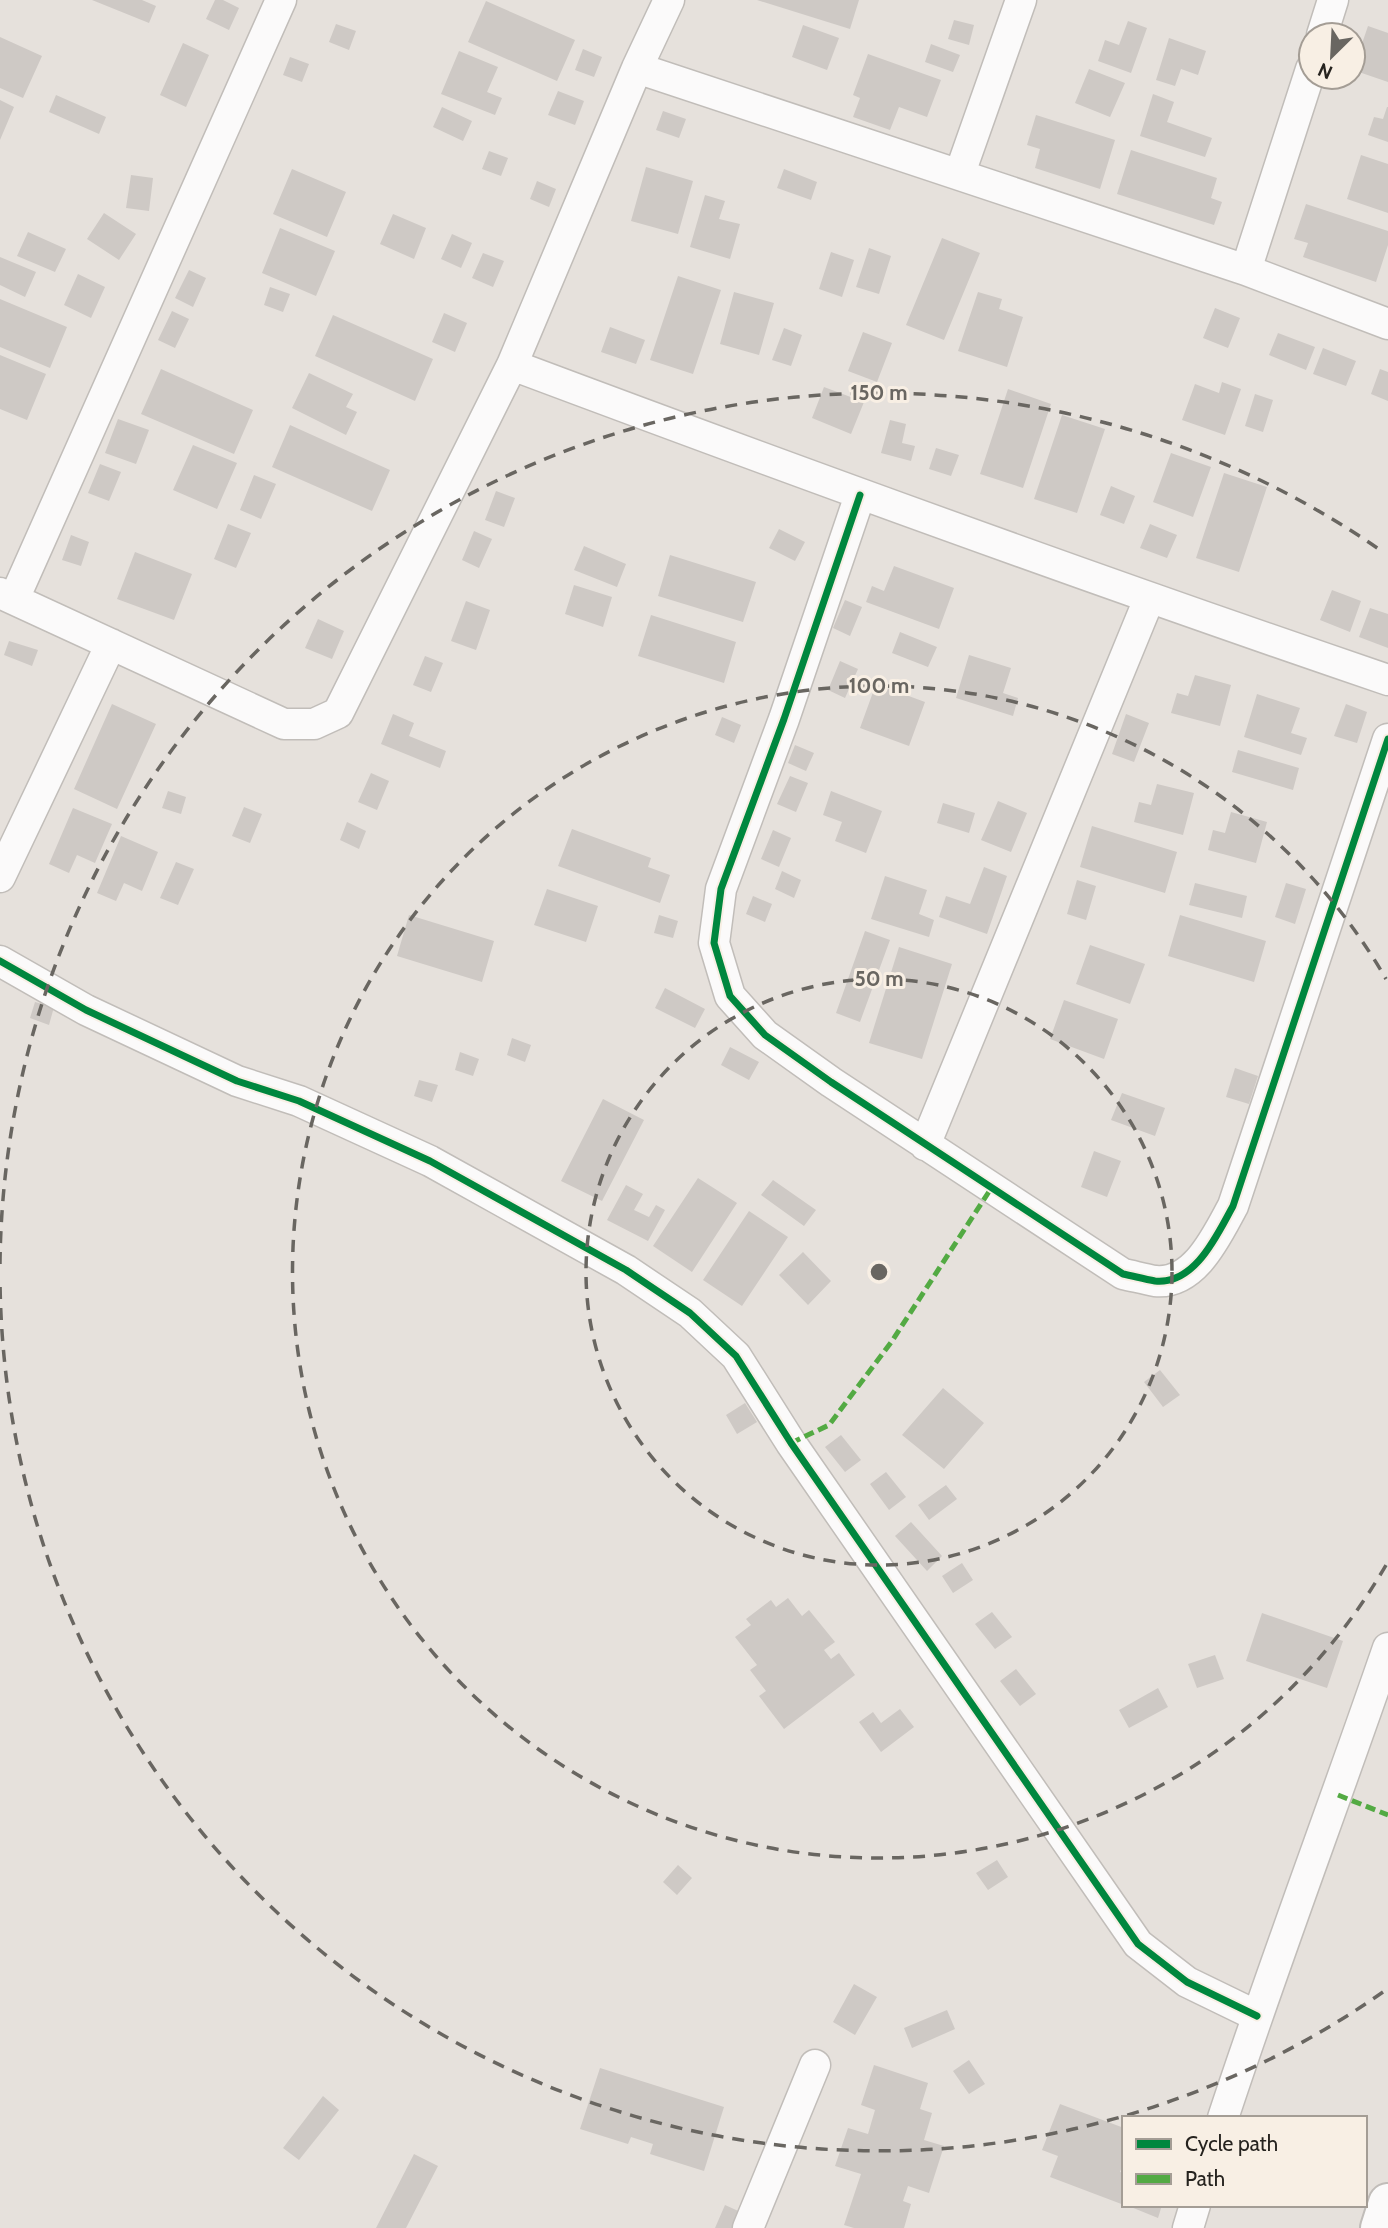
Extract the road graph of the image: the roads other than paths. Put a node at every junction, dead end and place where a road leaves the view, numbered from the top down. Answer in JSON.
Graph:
{"nodes":[{"id":1,"x":281,"y":0,"type":"edge"},
{"id":2,"x":669,"y":0,"type":"edge"},
{"id":3,"x":1021,"y":0,"type":"edge"},
{"id":4,"x":1334,"y":0,"type":"edge"},
{"id":5,"x":1327,"y":21,"type":"edge"},
{"id":6,"x":637,"y":68,"type":"junction"},
{"id":7,"x":1304,"y":91,"type":"edge"},
{"id":8,"x":960,"y":173,"type":"junction"},
{"id":9,"x":1246,"y":270,"type":"junction"},
{"id":10,"x":1388,"y":324,"type":"edge"},
{"id":11,"x":512,"y":365,"type":"junction"},
{"id":12,"x":860,"y":495,"type":"junction"},
{"id":13,"x":7,"y":596,"type":"edge"},
{"id":14,"x":1150,"y":598,"type":"junction"},
{"id":15,"x":111,"y":644,"type":"junction"},
{"id":16,"x":1388,"y":680,"type":"edge"},
{"id":17,"x":1388,"y":739,"type":"edge"},
{"id":18,"x":0,"y":877,"type":"edge"},
{"id":19,"x":0,"y":961,"type":"edge"},
{"id":20,"x":925,"y":1145,"type":"junction"},
{"id":21,"x":1388,"y":1648,"type":"edge"},
{"id":22,"x":1257,"y":2016,"type":"junction"},
{"id":23,"x":815,"y":2065,"type":"dead end"},
{"id":24,"x":1224,"y":2116,"type":"edge"},
{"id":25,"x":1388,"y":2203,"type":"edge"},
{"id":26,"x":1194,"y":2207,"type":"edge"},
{"id":27,"x":748,"y":2228,"type":"edge"},
{"id":28,"x":1188,"y":2228,"type":"edge"},
{"id":29,"x":1380,"y":2228,"type":"edge"}],
"edges":[{"from":1,"to":13,"type":"street"},
{"from":2,"to":6,"type":"street"},
{"from":3,"to":8,"type":"street"},
{"from":4,"to":5,"type":"street"},
{"from":6,"to":8,"type":"street"},
{"from":6,"to":11,"type":"street"},
{"from":7,"to":9,"type":"street"},
{"from":8,"to":9,"type":"street"},
{"from":9,"to":10,"type":"street"},
{"from":11,"to":12,"type":"street"},
{"from":11,"to":15,"type":"street"},
{"from":12,"to":14,"type":"street"},
{"from":12,"to":20,"type":"street"},
{"from":13,"to":15,"type":"street"},
{"from":14,"to":16,"type":"street"},
{"from":14,"to":20,"type":"street"},
{"from":15,"to":18,"type":"street"},
{"from":17,"to":20,"type":"street"},
{"from":19,"to":22,"type":"street"},
{"from":21,"to":22,"type":"street"},
{"from":22,"to":24,"type":"street"},
{"from":23,"to":27,"type":"street"},
{"from":25,"to":29,"type":"street"},
{"from":26,"to":28,"type":"street"}]}
